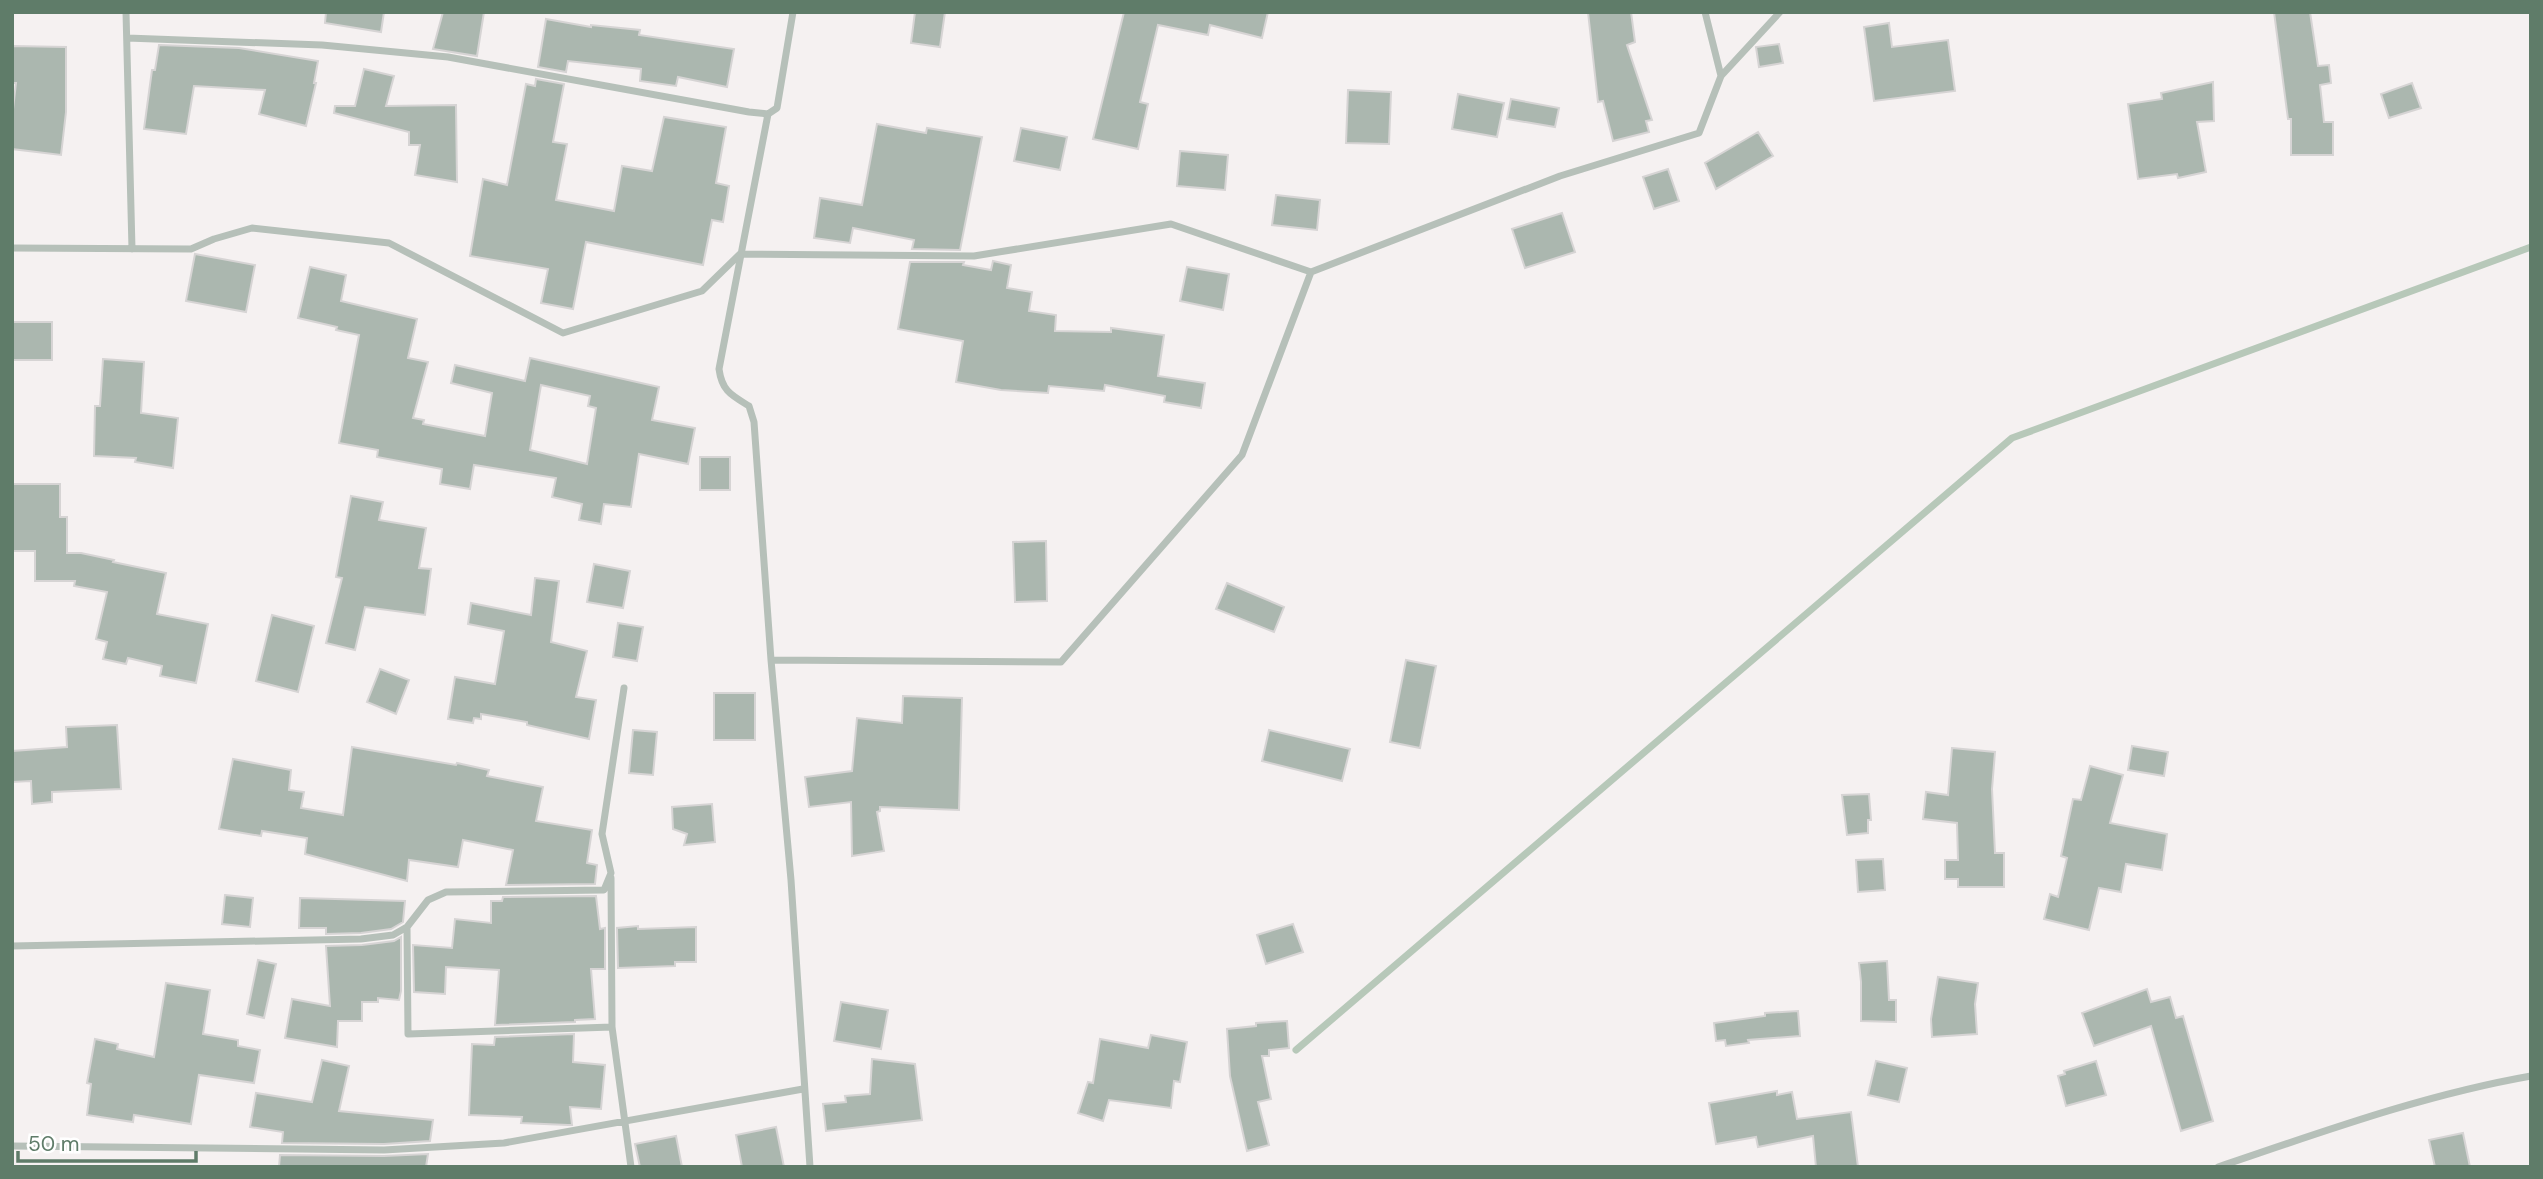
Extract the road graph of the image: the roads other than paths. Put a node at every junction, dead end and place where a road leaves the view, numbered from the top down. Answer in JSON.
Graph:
{"nodes":[{"id":1,"x":126,"y":12,"type":"edge"},
{"id":2,"x":793,"y":12,"type":"edge"},
{"id":3,"x":1705,"y":12,"type":"edge"},
{"id":4,"x":1780,"y":12,"type":"edge"},
{"id":5,"x":127,"y":38,"type":"junction"},
{"id":6,"x":1721,"y":76,"type":"junction"},
{"id":7,"x":768,"y":114,"type":"junction"},
{"id":8,"x":12,"y":248,"type":"edge"},
{"id":9,"x":132,"y":249,"type":"junction"},
{"id":10,"x":740,"y":254,"type":"junction"},
{"id":11,"x":1311,"y":272,"type":"junction"},
{"id":12,"x":771,"y":660,"type":"junction"},
{"id":13,"x":624,"y":688,"type":"dead end"},
{"id":14,"x":611,"y":873,"type":"junction"},
{"id":15,"x":407,"y":927,"type":"junction"},
{"id":16,"x":13,"y":945,"type":"edge"},
{"id":17,"x":612,"y":1027,"type":"junction"},
{"id":18,"x":2531,"y":1076,"type":"edge"},
{"id":19,"x":803,"y":1089,"type":"junction"},
{"id":20,"x":624,"y":1120,"type":"junction"},
{"id":21,"x":12,"y":1146,"type":"edge"},
{"id":22,"x":631,"y":1167,"type":"edge"},
{"id":23,"x":810,"y":1167,"type":"edge"},
{"id":24,"x":2218,"y":1167,"type":"edge"}],
"edges":[{"from":1,"to":5,"type":"street"},
{"from":2,"to":7,"type":"street"},
{"from":3,"to":6,"type":"street"},
{"from":4,"to":6,"type":"street"},
{"from":5,"to":7,"type":"street"},
{"from":5,"to":9,"type":"street"},
{"from":6,"to":11,"type":"street"},
{"from":7,"to":10,"type":"street"},
{"from":8,"to":9,"type":"street"},
{"from":9,"to":10,"type":"street"},
{"from":10,"to":11,"type":"street"},
{"from":10,"to":12,"type":"street"},
{"from":11,"to":12,"type":"street"},
{"from":12,"to":19,"type":"street"},
{"from":13,"to":14,"type":"street"},
{"from":14,"to":15,"type":"street"},
{"from":14,"to":17,"type":"street"},
{"from":15,"to":16,"type":"street"},
{"from":15,"to":17,"type":"street"},
{"from":17,"to":20,"type":"street"},
{"from":18,"to":24,"type":"street"},
{"from":19,"to":20,"type":"street"},
{"from":19,"to":23,"type":"street"},
{"from":20,"to":21,"type":"street"},
{"from":20,"to":22,"type":"street"}]}
